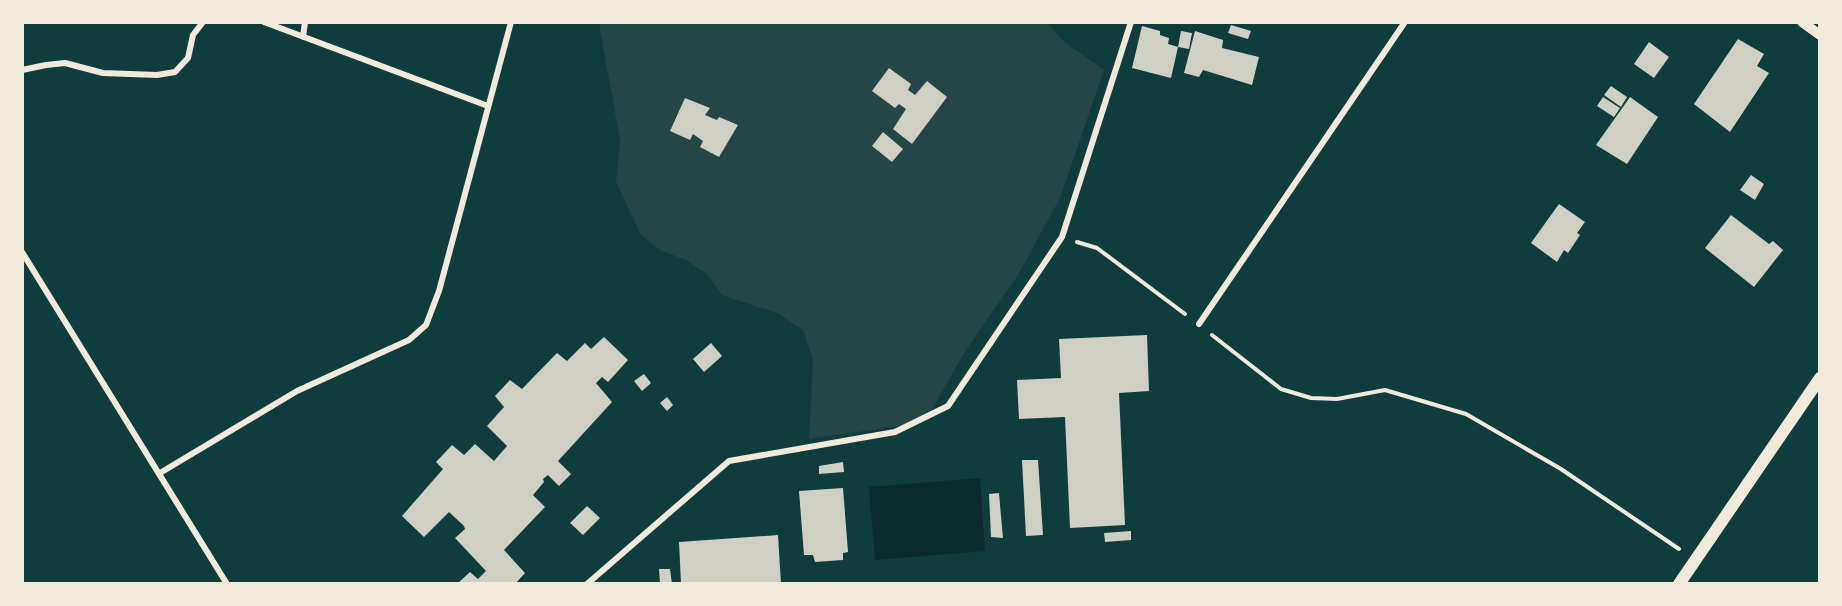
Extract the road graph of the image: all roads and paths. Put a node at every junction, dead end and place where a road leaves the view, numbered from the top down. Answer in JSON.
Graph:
{"nodes":[{"id":1,"x":203,"y":22,"type":"edge"},
{"id":2,"x":264,"y":22,"type":"edge"},
{"id":3,"x":305,"y":22,"type":"edge"},
{"id":4,"x":511,"y":22,"type":"edge"},
{"id":5,"x":1131,"y":22,"type":"edge"},
{"id":6,"x":1405,"y":22,"type":"edge"},
{"id":7,"x":1802,"y":22,"type":"edge"},
{"id":8,"x":1820,"y":35,"type":"edge"},
{"id":9,"x":303,"y":37,"type":"junction"},
{"id":10,"x":22,"y":70,"type":"edge"},
{"id":11,"x":488,"y":106,"type":"junction"},
{"id":12,"x":1062,"y":237,"type":"junction"},
{"id":13,"x":22,"y":252,"type":"edge"},
{"id":14,"x":1199,"y":324,"type":"junction"},
{"id":15,"x":1820,"y":378,"type":"edge"},
{"id":16,"x":160,"y":473,"type":"junction"},
{"id":17,"x":1694,"y":559,"type":"junction"},
{"id":18,"x":227,"y":584,"type":"edge"},
{"id":19,"x":587,"y":584,"type":"edge"},
{"id":20,"x":1678,"y":584,"type":"edge"}],
"edges":[{"from":1,"to":10,"type":"street"},
{"from":2,"to":9,"type":"street"},
{"from":3,"to":9,"type":"street"},
{"from":4,"to":11,"type":"street"},
{"from":5,"to":12,"type":"street"},
{"from":6,"to":14,"type":"street"},
{"from":7,"to":8,"type":"street"},
{"from":9,"to":11,"type":"street"},
{"from":11,"to":16,"type":"street"},
{"from":12,"to":14,"type":"path"},
{"from":12,"to":19,"type":"street"},
{"from":13,"to":16,"type":"street"},
{"from":14,"to":17,"type":"path"},
{"from":15,"to":17,"type":"main road"},
{"from":16,"to":18,"type":"street"},
{"from":17,"to":20,"type":"main road"}]}
